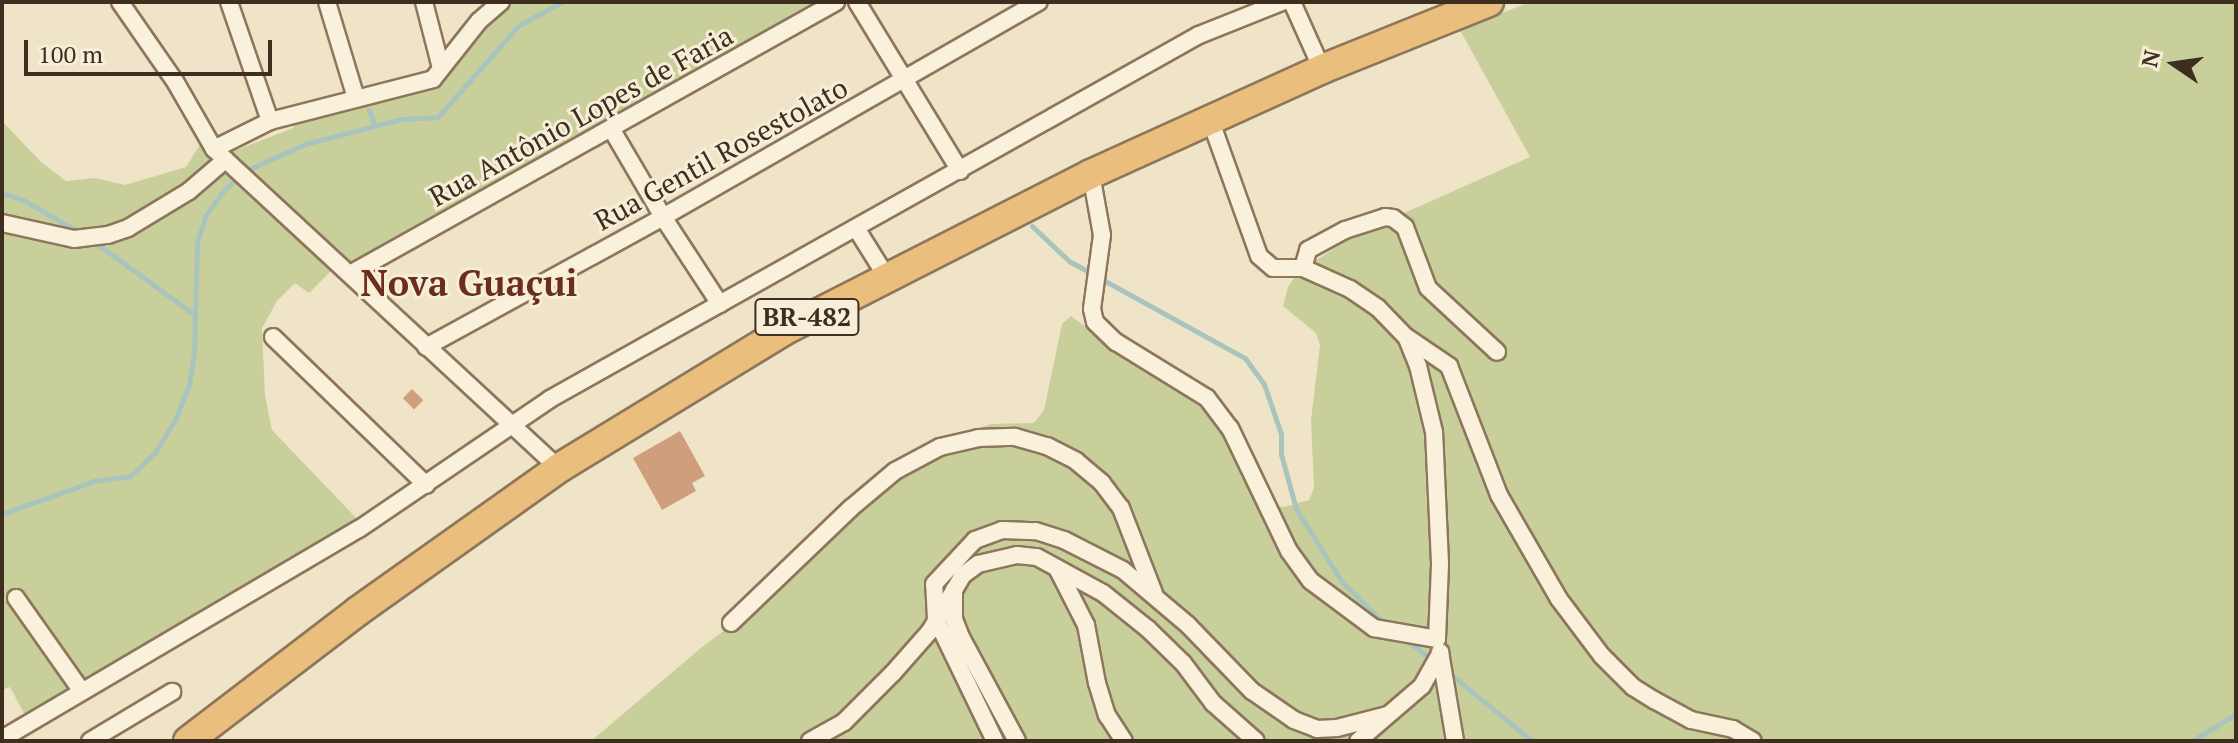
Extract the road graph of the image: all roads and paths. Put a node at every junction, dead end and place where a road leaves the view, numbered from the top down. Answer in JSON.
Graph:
{"nodes":[{"id":1,"x":120,"y":2,"type":"edge"},
{"id":2,"x":229,"y":2,"type":"edge"},
{"id":3,"x":327,"y":2,"type":"edge"},
{"id":4,"x":424,"y":2,"type":"edge"},
{"id":5,"x":501,"y":2,"type":"edge"},
{"id":6,"x":836,"y":2,"type":"edge"},
{"id":7,"x":857,"y":2,"type":"edge"},
{"id":8,"x":1039,"y":2,"type":"edge"},
{"id":9,"x":1282,"y":2,"type":"edge"},
{"id":10,"x":1292,"y":2,"type":"edge"},
{"id":11,"x":1489,"y":2,"type":"edge"},
{"id":12,"x":441,"y":68,"type":"junction"},
{"id":13,"x":1322,"y":69,"type":"junction"},
{"id":14,"x":903,"y":80,"type":"junction"},
{"id":15,"x":356,"y":98,"type":"junction"},
{"id":16,"x":1210,"y":119,"type":"junction"},
{"id":17,"x":270,"y":121,"type":"junction"},
{"id":18,"x":612,"y":130,"type":"junction"},
{"id":19,"x":229,"y":164,"type":"junction"},
{"id":20,"x":960,"y":171,"type":"junction"},
{"id":21,"x":1091,"y":174,"type":"junction"},
{"id":22,"x":663,"y":217,"type":"junction"},
{"id":23,"x":2,"y":223,"type":"edge"},
{"id":24,"x":856,"y":228,"type":"junction"},
{"id":25,"x":1303,"y":268,"type":"junction"},
{"id":26,"x":350,"y":274,"type":"junction"},
{"id":27,"x":886,"y":276,"type":"junction"},
{"id":28,"x":720,"y":304,"type":"junction"},
{"id":29,"x":273,"y":337,"type":"dead end"},
{"id":30,"x":1406,"y":337,"type":"junction"},
{"id":31,"x":426,"y":347,"type":"junction"},
{"id":32,"x":1497,"y":352,"type":"dead end"},
{"id":33,"x":511,"y":425,"type":"junction"},
{"id":34,"x":559,"y":468,"type":"junction"},
{"id":35,"x":426,"y":485,"type":"junction"},
{"id":36,"x":1057,"y":568,"type":"junction"},
{"id":37,"x":955,"y":588,"type":"junction"},
{"id":38,"x":1154,"y":594,"type":"junction"},
{"id":39,"x":16,"y":598,"type":"dead end"},
{"id":40,"x":936,"y":619,"type":"junction"},
{"id":41,"x":731,"y":623,"type":"dead end"},
{"id":42,"x":1438,"y":646,"type":"junction"},
{"id":43,"x":81,"y":690,"type":"junction"},
{"id":44,"x":172,"y":692,"type":"dead end"},
{"id":45,"x":1387,"y":715,"type":"junction"},
{"id":46,"x":2,"y":739,"type":"edge"},
{"id":47,"x":90,"y":741,"type":"edge"},
{"id":48,"x":188,"y":741,"type":"edge"},
{"id":49,"x":810,"y":741,"type":"edge"},
{"id":50,"x":995,"y":741,"type":"edge"},
{"id":51,"x":1017,"y":741,"type":"edge"},
{"id":52,"x":1124,"y":741,"type":"edge"},
{"id":53,"x":1256,"y":741,"type":"edge"},
{"id":54,"x":1358,"y":741,"type":"edge"},
{"id":55,"x":1455,"y":741,"type":"edge"},
{"id":56,"x":1753,"y":741,"type":"edge"}],
"edges":[{"from":1,"to":19,"type":"street"},
{"from":2,"to":17,"type":"street"},
{"from":3,"to":15,"type":"street"},
{"from":4,"to":12,"type":"street"},
{"from":5,"to":12,"type":"street"},
{"from":6,"to":18,"type":"street","name":"Rua Antônio Lopes de Faria"},
{"from":7,"to":14,"type":"street"},
{"from":8,"to":14,"type":"street","name":"Rua Gentil Rosestolato"},
{"from":9,"to":20,"type":"street"},
{"from":10,"to":13,"type":"street"},
{"from":11,"to":13,"type":"highway","number":"BR-482"},
{"from":12,"to":15,"type":"street"},
{"from":13,"to":16,"type":"highway","number":"BR-482"},
{"from":14,"to":20,"type":"street"},
{"from":14,"to":22,"type":"street","name":"Rua Gentil Rosestolato"},
{"from":15,"to":17,"type":"street"},
{"from":16,"to":21,"type":"highway","number":"BR-482"},
{"from":16,"to":25,"type":"street"},
{"from":17,"to":19,"type":"street"},
{"from":18,"to":22,"type":"street"},
{"from":18,"to":26,"type":"street","name":"Rua Antônio Lopes de Faria"},
{"from":19,"to":23,"type":"street"},
{"from":19,"to":26,"type":"street"},
{"from":20,"to":24,"type":"street"},
{"from":21,"to":27,"type":"highway","number":"BR-482"},
{"from":21,"to":42,"type":"street"},
{"from":22,"to":28,"type":"street"},
{"from":22,"to":31,"type":"street","name":"Rua Gentil Rosestolato"},
{"from":24,"to":27,"type":"street"},
{"from":24,"to":28,"type":"street"},
{"from":25,"to":30,"type":"street"},
{"from":25,"to":32,"type":"street"},
{"from":26,"to":31,"type":"street"},
{"from":27,"to":34,"type":"highway","number":"BR-482"},
{"from":28,"to":33,"type":"street"},
{"from":29,"to":35,"type":"street"},
{"from":30,"to":42,"type":"street"},
{"from":30,"to":56,"type":"street"},
{"from":31,"to":33,"type":"street"},
{"from":33,"to":34,"type":"street"},
{"from":33,"to":35,"type":"street"},
{"from":34,"to":48,"type":"highway","number":"BR-482"},
{"from":35,"to":43,"type":"street"},
{"from":36,"to":37,"type":"street"},
{"from":36,"to":52,"type":"street"},
{"from":36,"to":53,"type":"street"},
{"from":37,"to":40,"type":"street"},
{"from":37,"to":51,"type":"street"},
{"from":38,"to":40,"type":"street"},
{"from":38,"to":41,"type":"street"},
{"from":38,"to":45,"type":"street"},
{"from":39,"to":43,"type":"street"},
{"from":40,"to":49,"type":"street"},
{"from":40,"to":50,"type":"street"},
{"from":42,"to":45,"type":"street"},
{"from":42,"to":55,"type":"street"},
{"from":43,"to":46,"type":"street"},
{"from":44,"to":47,"type":"street"},
{"from":45,"to":54,"type":"street"}]}
